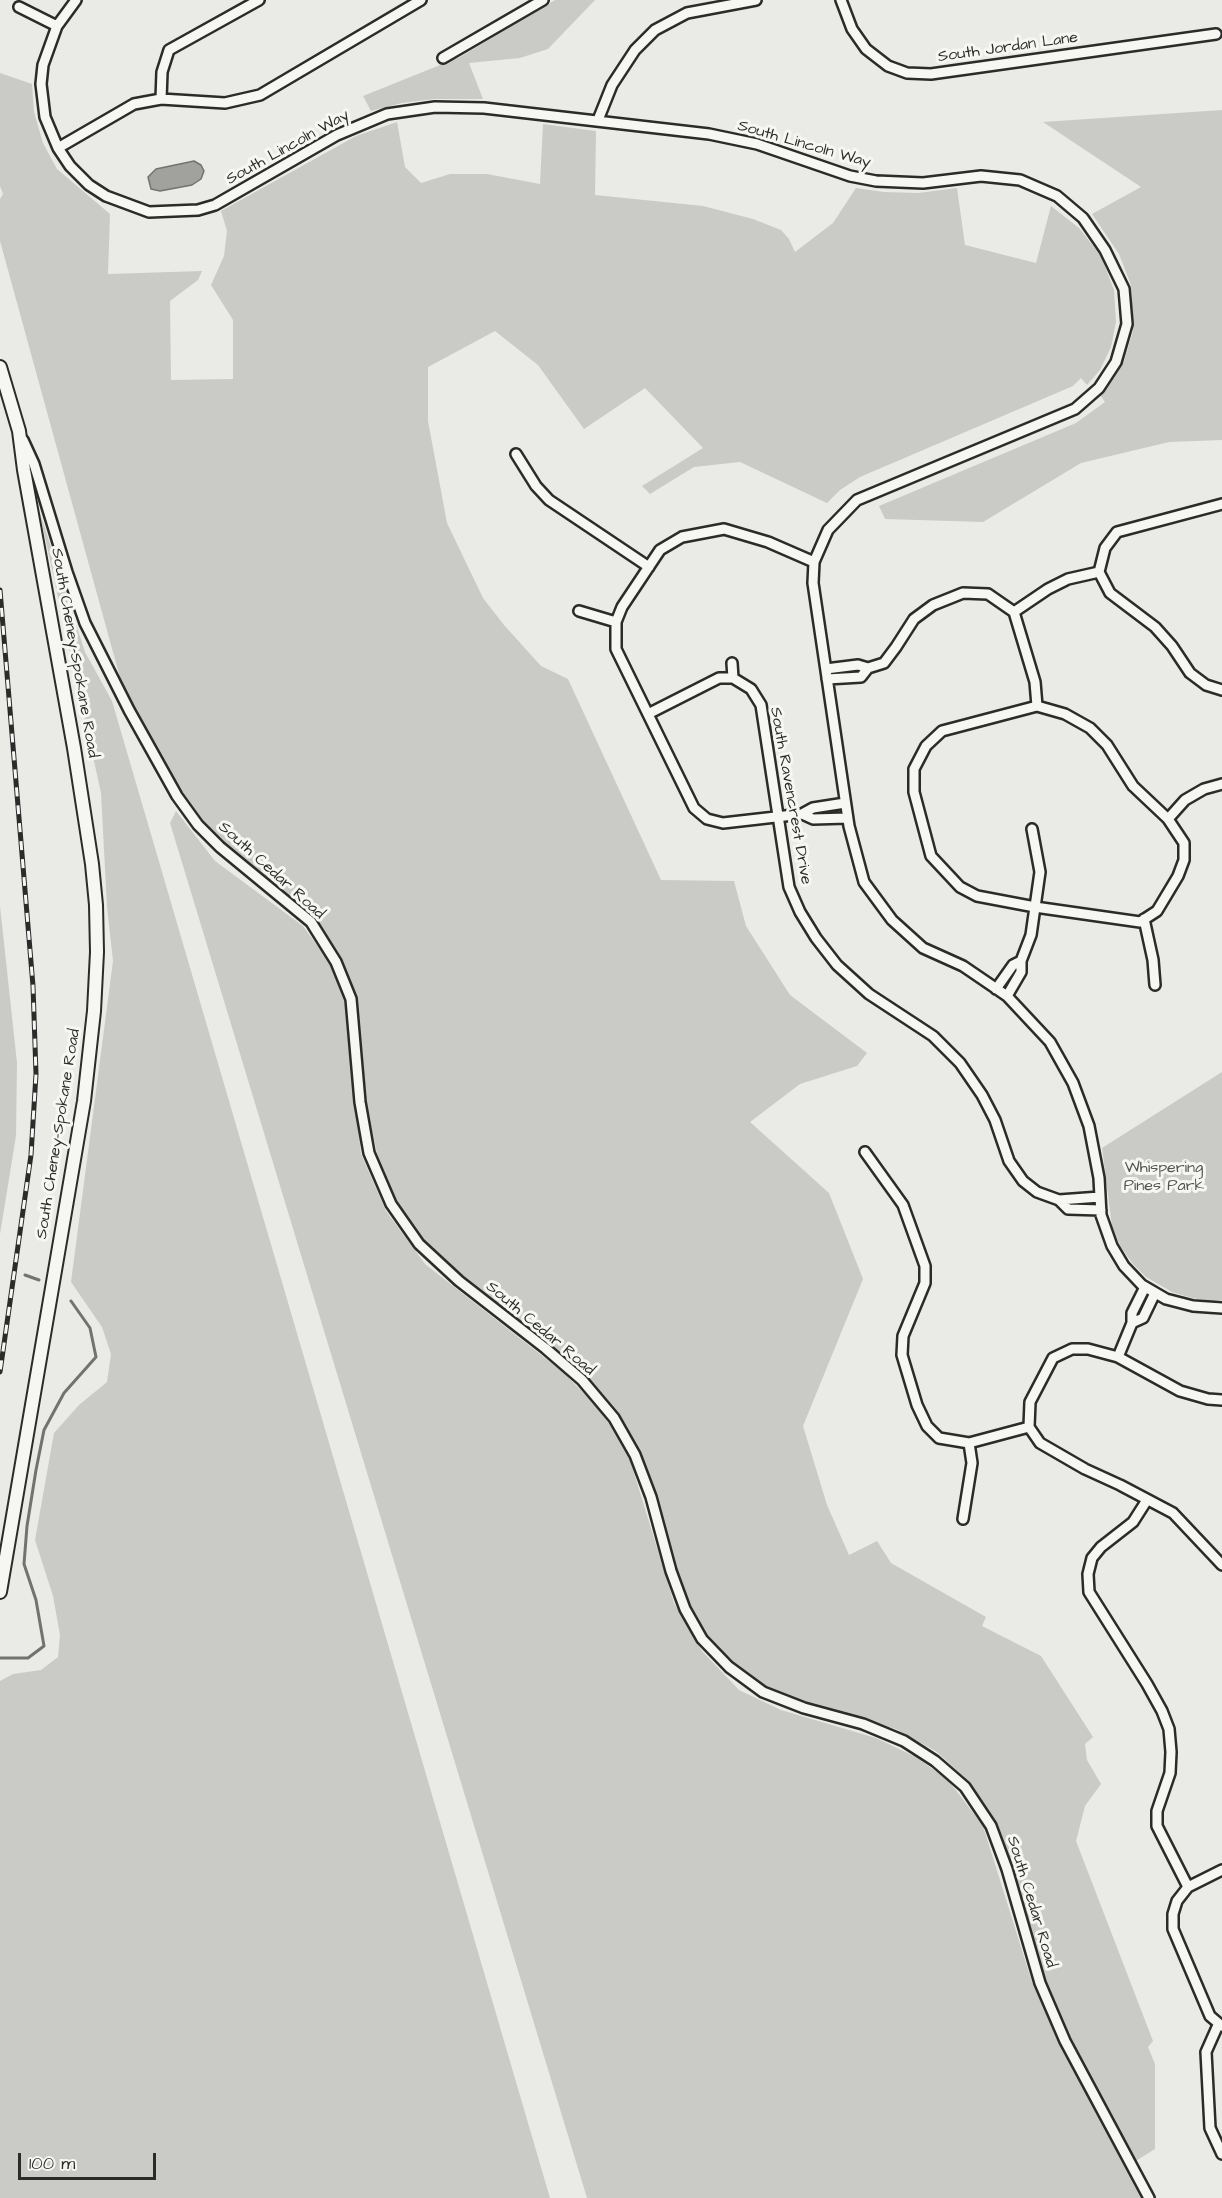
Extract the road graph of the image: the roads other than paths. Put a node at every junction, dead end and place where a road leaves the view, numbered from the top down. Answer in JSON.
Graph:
{"nodes":[{"id":1,"x":76,"y":0,"type":"edge"},
{"id":2,"x":259,"y":0,"type":"edge"},
{"id":3,"x":421,"y":0,"type":"edge"},
{"id":4,"x":543,"y":0,"type":"edge"},
{"id":5,"x":756,"y":0,"type":"edge"},
{"id":6,"x":841,"y":0,"type":"edge"},
{"id":7,"x":19,"y":7,"type":"dead end"},
{"id":8,"x":57,"y":26,"type":"junction"},
{"id":9,"x":1216,"y":34,"type":"dead end"},
{"id":10,"x":443,"y":58,"type":"dead end"},
{"id":11,"x":161,"y":99,"type":"junction"},
{"id":12,"x":598,"y":120,"type":"junction"},
{"id":13,"x":58,"y":148,"type":"junction"},
{"id":14,"x":0,"y":367,"type":"edge"},
{"id":15,"x":19,"y":431,"type":"junction"},
{"id":16,"x":516,"y":454,"type":"dead end"},
{"id":17,"x":1222,"y":504,"type":"edge"},
{"id":18,"x":814,"y":562,"type":"junction"},
{"id":19,"x":649,"y":567,"type":"junction"},
{"id":20,"x":1099,"y":572,"type":"junction"},
{"id":21,"x":579,"y":611,"type":"dead end"},
{"id":22,"x":1014,"y":612,"type":"junction"},
{"id":23,"x":616,"y":622,"type":"junction"},
{"id":24,"x":732,"y":663,"type":"dead end"},
{"id":25,"x":826,"y":674,"type":"junction"},
{"id":26,"x":733,"y":678,"type":"junction"},
{"id":27,"x":1222,"y":690,"type":"edge"},
{"id":28,"x":1037,"y":706,"type":"junction"},
{"id":29,"x":648,"y":714,"type":"junction"},
{"id":30,"x":1222,"y":784,"type":"edge"},
{"id":31,"x":845,"y":803,"type":"junction"},
{"id":32,"x":802,"y":814,"type":"junction"},
{"id":33,"x":779,"y":817,"type":"junction"},
{"id":34,"x":847,"y":818,"type":"junction"},
{"id":35,"x":1168,"y":819,"type":"junction"},
{"id":36,"x":1032,"y":829,"type":"dead end"},
{"id":37,"x":1035,"y":908,"type":"junction"},
{"id":38,"x":1144,"y":919,"type":"junction"},
{"id":39,"x":1021,"y":961,"type":"junction"},
{"id":40,"x":1155,"y":985,"type":"dead end"},
{"id":41,"x":996,"y":989,"type":"junction"},
{"id":42,"x":1007,"y":996,"type":"junction"},
{"id":43,"x":865,"y":1152,"type":"dead end"},
{"id":44,"x":1100,"y":1197,"type":"junction"},
{"id":45,"x":1059,"y":1200,"type":"junction"},
{"id":46,"x":1101,"y":1210,"type":"junction"},
{"id":47,"x":1145,"y":1287,"type":"junction"},
{"id":48,"x":1155,"y":1293,"type":"junction"},
{"id":49,"x":1222,"y":1308,"type":"edge"},
{"id":50,"x":1132,"y":1323,"type":"junction"},
{"id":51,"x":1118,"y":1357,"type":"junction"},
{"id":52,"x":1222,"y":1400,"type":"edge"},
{"id":53,"x":1029,"y":1427,"type":"junction"},
{"id":54,"x":969,"y":1443,"type":"junction"},
{"id":55,"x":1147,"y":1500,"type":"junction"},
{"id":56,"x":963,"y":1520,"type":"dead end"},
{"id":57,"x":1222,"y":1565,"type":"edge"},
{"id":58,"x":0,"y":1592,"type":"edge"},
{"id":59,"x":1222,"y":1870,"type":"edge"},
{"id":60,"x":1188,"y":1887,"type":"junction"},
{"id":61,"x":1220,"y":2025,"type":"edge"},
{"id":62,"x":1222,"y":2154,"type":"edge"},
{"id":63,"x":1149,"y":2198,"type":"edge"}],
"edges":[{"from":1,"to":8,"type":"street","name":"South Lincoln Way"},
{"from":2,"to":11,"type":"street"},
{"from":3,"to":11,"type":"street"},
{"from":4,"to":10,"type":"street"},
{"from":5,"to":12,"type":"street"},
{"from":6,"to":9,"type":"street","name":"South Jordan Lane"},
{"from":7,"to":8,"type":"street"},
{"from":8,"to":13,"type":"street","name":"South Lincoln Way"},
{"from":11,"to":13,"type":"street"},
{"from":12,"to":13,"type":"street","name":"South Lincoln Way"},
{"from":12,"to":18,"type":"street","name":"South Lincoln Way"},
{"from":14,"to":15,"type":"main road","name":"South Cheney-Spokane Road"},
{"from":15,"to":58,"type":"main road","name":"South Cheney-Spokane Road"},
{"from":15,"to":63,"type":"street","name":"South Cedar Road"},
{"from":16,"to":19,"type":"street"},
{"from":17,"to":20,"type":"street"},
{"from":18,"to":19,"type":"street"},
{"from":18,"to":25,"type":"street","name":"South Lincoln Way"},
{"from":19,"to":23,"type":"street"},
{"from":20,"to":22,"type":"street"},
{"from":20,"to":27,"type":"street"},
{"from":21,"to":23,"type":"street"},
{"from":22,"to":25,"type":"street"},
{"from":22,"to":28,"type":"street"},
{"from":23,"to":29,"type":"street"},
{"from":24,"to":26,"type":"street"},
{"from":25,"to":31,"type":"street","name":"South Lincoln Way"},
{"from":26,"to":29,"type":"street"},
{"from":26,"to":33,"type":"street","name":"South Ravencrest Drive"},
{"from":28,"to":35,"type":"street"},
{"from":28,"to":37,"type":"street"},
{"from":29,"to":33,"type":"street"},
{"from":30,"to":35,"type":"street"},
{"from":31,"to":32,"type":"street"},
{"from":31,"to":34,"type":"street","name":"South Lincoln Way"},
{"from":32,"to":33,"type":"street"},
{"from":32,"to":34,"type":"street"},
{"from":33,"to":45,"type":"street","name":"South Ravencrest Drive"},
{"from":34,"to":41,"type":"street","name":"South Lincoln Way"},
{"from":35,"to":38,"type":"street"},
{"from":36,"to":37,"type":"street"},
{"from":37,"to":38,"type":"street"},
{"from":37,"to":39,"type":"street"},
{"from":38,"to":40,"type":"street"},
{"from":39,"to":41,"type":"street"},
{"from":39,"to":42,"type":"street"},
{"from":41,"to":42,"type":"street","name":"South Lincoln Way"},
{"from":42,"to":44,"type":"street","name":"South Lincoln Way"},
{"from":43,"to":54,"type":"street"},
{"from":44,"to":45,"type":"street","name":"South Ravencrest Drive"},
{"from":44,"to":46,"type":"street","name":"South Lincoln Way"},
{"from":45,"to":46,"type":"street","name":"South Ravencrest Drive"},
{"from":46,"to":47,"type":"street","name":"South Lincoln Way"},
{"from":47,"to":48,"type":"street","name":"South Lincoln Way"},
{"from":47,"to":50,"type":"street"},
{"from":48,"to":49,"type":"street","name":"South Lincoln Way"},
{"from":48,"to":50,"type":"street"},
{"from":50,"to":51,"type":"street"},
{"from":51,"to":52,"type":"street"},
{"from":51,"to":53,"type":"street"},
{"from":53,"to":54,"type":"street"},
{"from":53,"to":55,"type":"street"},
{"from":54,"to":56,"type":"street"},
{"from":55,"to":57,"type":"street"},
{"from":55,"to":60,"type":"street"},
{"from":59,"to":60,"type":"street"},
{"from":60,"to":61,"type":"street"},
{"from":61,"to":62,"type":"street"}]}
